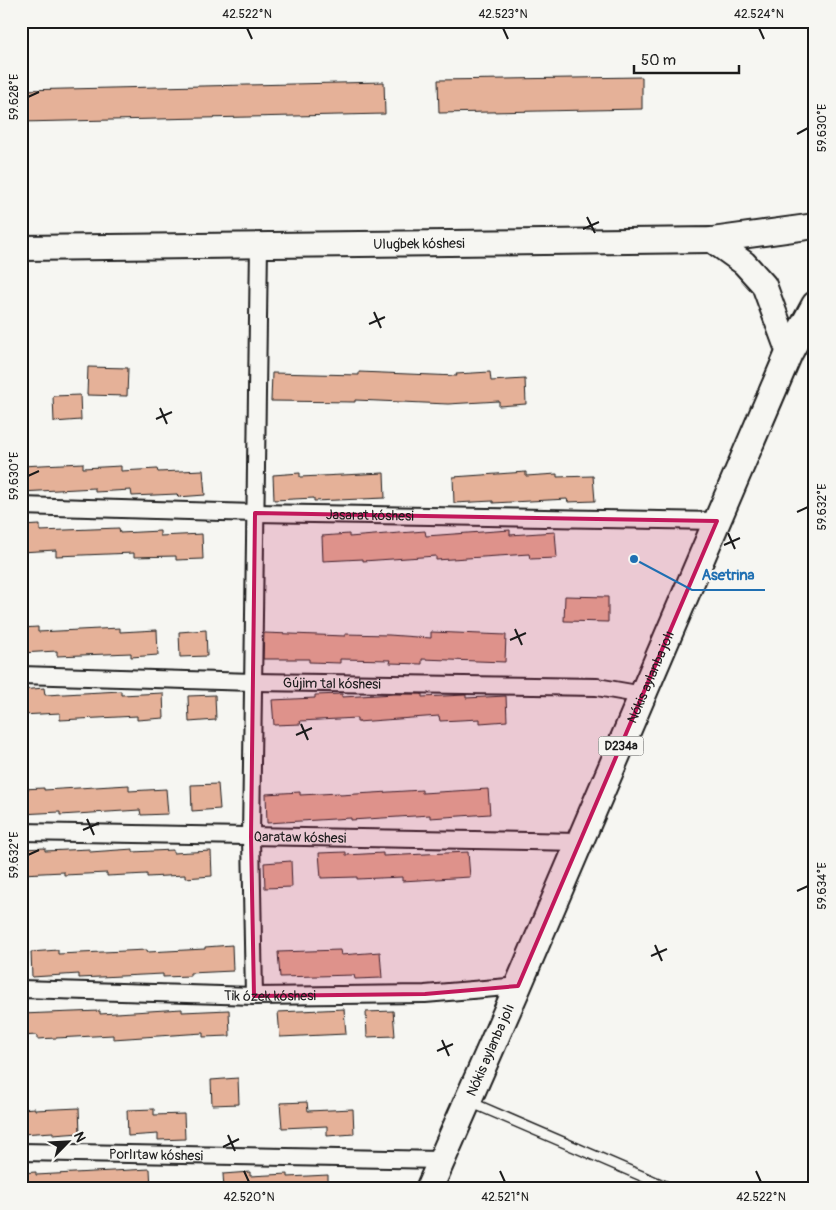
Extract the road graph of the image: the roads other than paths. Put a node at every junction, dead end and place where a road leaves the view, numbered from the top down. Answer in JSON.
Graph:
{"nodes":[{"id":1,"x":814,"y":221,"type":"edge"},
{"id":2,"x":712,"y":240,"type":"junction"},
{"id":3,"x":259,"y":245,"type":"junction"},
{"id":4,"x":21,"y":248,"type":"edge"},
{"id":5,"x":815,"y":305,"type":"edge"},
{"id":6,"x":789,"y":353,"type":"junction"},
{"id":7,"x":21,"y":506,"type":"edge"},
{"id":8,"x":255,"y":513,"type":"junction"},
{"id":9,"x":717,"y":521,"type":"junction"},
{"id":10,"x":21,"y":675,"type":"edge"},
{"id":11,"x":253,"y":682,"type":"junction"},
{"id":12,"x":643,"y":695,"type":"junction"},
{"id":13,"x":21,"y":832,"type":"edge"},
{"id":14,"x":251,"y":837,"type":"junction"},
{"id":15,"x":579,"y":842,"type":"junction"},
{"id":16,"x":518,"y":986,"type":"junction"},
{"id":17,"x":21,"y":990,"type":"edge"},
{"id":18,"x":254,"y":996,"type":"junction"},
{"id":19,"x":468,"y":1101,"type":"junction"},
{"id":20,"x":21,"y":1152,"type":"edge"},
{"id":21,"x":441,"y":1160,"type":"junction"},
{"id":22,"x":429,"y":1189,"type":"edge"},
{"id":23,"x":672,"y":1189,"type":"edge"}],
"edges":[{"from":1,"to":2,"type":"street","name":"Uluǵbek kóshesi"},
{"from":2,"to":3,"type":"street","name":"Uluǵbek kóshesi"},
{"from":2,"to":6,"type":"street"},
{"from":3,"to":4,"type":"street","name":"Uluǵbek kóshesi"},
{"from":3,"to":8,"type":"street"},
{"from":5,"to":6,"type":"main road","name":"Nókis aylanba jolı","number":"D234a"},
{"from":6,"to":9,"type":"main road","name":"Nókis aylanba jolı","number":"D234a"},
{"from":7,"to":8,"type":"street","name":"Jasarat kóshesi"},
{"from":8,"to":9,"type":"street","name":"Jasarat kóshesi"},
{"from":8,"to":11,"type":"street"},
{"from":9,"to":12,"type":"main road","name":"Nókis aylanba jolı","number":"D234a"},
{"from":10,"to":11,"type":"street","name":"Gújim tal kóshesi"},
{"from":11,"to":12,"type":"street","name":"Gújim tal kóshesi"},
{"from":11,"to":14,"type":"street"},
{"from":12,"to":15,"type":"main road","name":"Nókis aylanba jolı","number":"D234a"},
{"from":13,"to":14,"type":"street","name":"Qarataw kóshesi"},
{"from":14,"to":15,"type":"street","name":"Qarataw kóshesi"},
{"from":14,"to":18,"type":"street"},
{"from":15,"to":16,"type":"main road","name":"Nókis aylanba jolı","number":"D234a"},
{"from":16,"to":18,"type":"street","name":"Tik ózek kóshesi"},
{"from":16,"to":19,"type":"main road","name":"Nókis aylanba jolı","number":"D234a"},
{"from":17,"to":18,"type":"street","name":"Tik ózek kóshesi"},
{"from":19,"to":21,"type":"main road","name":"Nókis aylanba jolı","number":"D234a"},
{"from":19,"to":23,"type":"lane"},
{"from":20,"to":21,"type":"street","name":"Porlıtaw kóshesi"},
{"from":21,"to":22,"type":"main road","name":"Nókis aylanba jolı","number":"D234a"}]}
